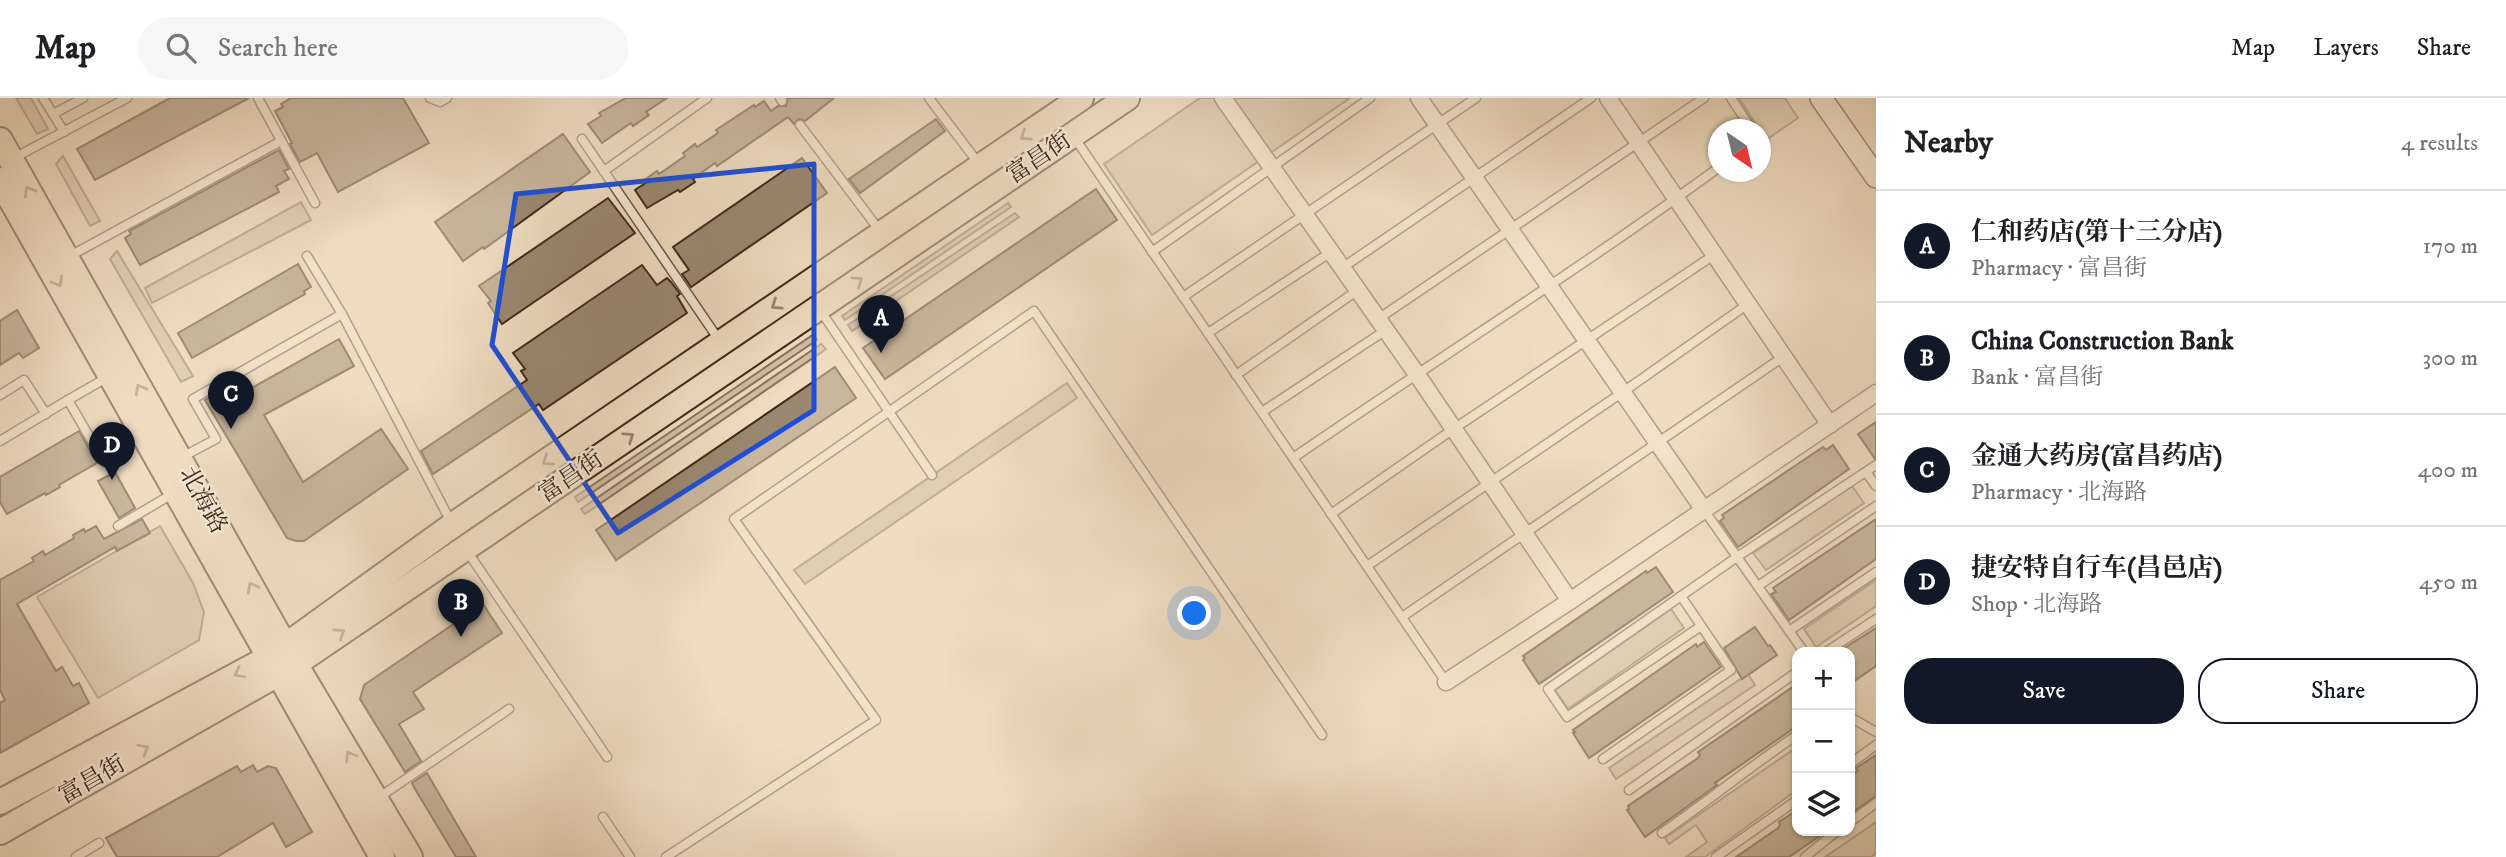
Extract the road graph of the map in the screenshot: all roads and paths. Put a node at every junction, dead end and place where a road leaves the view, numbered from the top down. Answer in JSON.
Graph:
{"nodes":[{"id":1,"x":43,"y":98,"type":"edge"},
{"id":2,"x":83,"y":98,"type":"edge"},
{"id":3,"x":127,"y":98,"type":"edge"},
{"id":4,"x":258,"y":98,"type":"edge"},
{"id":5,"x":430,"y":98,"type":"edge"},
{"id":6,"x":447,"y":98,"type":"edge"},
{"id":7,"x":707,"y":98,"type":"edge"},
{"id":8,"x":929,"y":98,"type":"edge"},
{"id":9,"x":1082,"y":98,"type":"edge"},
{"id":10,"x":1127,"y":98,"type":"edge"},
{"id":11,"x":1223,"y":98,"type":"edge"},
{"id":12,"x":1370,"y":98,"type":"edge"},
{"id":13,"x":1419,"y":98,"type":"edge"},
{"id":14,"x":1476,"y":98,"type":"edge"},
{"id":15,"x":1591,"y":98,"type":"edge"},
{"id":16,"x":1608,"y":98,"type":"edge"},
{"id":17,"x":1704,"y":98,"type":"edge"},
{"id":18,"x":1731,"y":98,"type":"edge"},
{"id":19,"x":1821,"y":98,"type":"edge"},
{"id":20,"x":53,"y":114,"type":"junction"},
{"id":21,"x":1745,"y":119,"type":"edge"},
{"id":22,"x":800,"y":125,"type":"dead end"},
{"id":23,"x":1437,"y":125,"type":"junction"},
{"id":24,"x":64,"y":132,"type":"junction"},
{"id":25,"x":1073,"y":135,"type":"junction"},
{"id":26,"x":583,"y":139,"type":"dead end"},
{"id":27,"x":281,"y":141,"type":"junction"},
{"id":28,"x":1638,"y":142,"type":"junction"},
{"id":29,"x":4,"y":160,"type":"edge"},
{"id":30,"x":980,"y":167,"type":"junction"},
{"id":31,"x":1271,"y":167,"type":"junction"},
{"id":32,"x":604,"y":171,"type":"junction"},
{"id":33,"x":1708,"y":175,"type":"edge"},
{"id":34,"x":1876,"y":177,"type":"edge"},
{"id":35,"x":1474,"y":178,"type":"junction"},
{"id":36,"x":1676,"y":198,"type":"junction"},
{"id":37,"x":314,"y":204,"type":"dead end"},
{"id":38,"x":1305,"y":215,"type":"junction"},
{"id":39,"x":1510,"y":229,"type":"junction"},
{"id":40,"x":882,"y":234,"type":"junction"},
{"id":41,"x":1152,"y":252,"type":"junction"},
{"id":42,"x":1331,"y":252,"type":"junction"},
{"id":43,"x":1714,"y":255,"type":"junction"},
{"id":44,"x":307,"y":256,"type":"dead end"},
{"id":45,"x":67,"y":258,"type":"junction"},
{"id":46,"x":1342,"y":268,"type":"junction"},
{"id":47,"x":1550,"y":287,"type":"junction"},
{"id":48,"x":1358,"y":290,"type":"junction"},
{"id":49,"x":1183,"y":297,"type":"junction"},
{"id":50,"x":1748,"y":304,"type":"junction"},
{"id":51,"x":818,"y":308,"type":"junction"},
{"id":52,"x":342,"y":314,"type":"junction"},
{"id":53,"x":1382,"y":324,"type":"junction"},
{"id":54,"x":1208,"y":333,"type":"junction"},
{"id":55,"x":1587,"y":341,"type":"junction"},
{"id":56,"x":721,"y":343,"type":"junction"},
{"id":57,"x":1783,"y":357,"type":"junction"},
{"id":58,"x":1416,"y":373,"type":"junction"},
{"id":59,"x":111,"y":375,"type":"junction"},
{"id":60,"x":1236,"y":375,"type":"junction"},
{"id":61,"x":1623,"y":393,"type":"junction"},
{"id":62,"x":1876,"y":393,"type":"edge"},
{"id":63,"x":0,"y":395,"type":"edge"},
{"id":64,"x":68,"y":400,"type":"junction"},
{"id":65,"x":1262,"y":412,"type":"junction"},
{"id":66,"x":889,"y":413,"type":"junction"},
{"id":67,"x":46,"y":414,"type":"junction"},
{"id":68,"x":1830,"y":425,"type":"junction"},
{"id":69,"x":1452,"y":430,"type":"junction"},
{"id":70,"x":0,"y":442,"type":"edge"},
{"id":71,"x":1658,"y":444,"type":"junction"},
{"id":72,"x":180,"y":458,"type":"junction"},
{"id":73,"x":1293,"y":458,"type":"junction"},
{"id":74,"x":104,"y":463,"type":"dead end"},
{"id":75,"x":1876,"y":465,"type":"edge"},
{"id":76,"x":1866,"y":472,"type":"junction"},
{"id":77,"x":932,"y":475,"type":"dead end"},
{"id":78,"x":1489,"y":484,"type":"junction"},
{"id":79,"x":1876,"y":486,"type":"edge"},
{"id":80,"x":176,"y":491,"type":"junction"},
{"id":81,"x":1876,"y":506,"type":"edge"},
{"id":82,"x":1704,"y":510,"type":"junction"},
{"id":83,"x":1331,"y":514,"type":"junction"},
{"id":84,"x":453,"y":524,"type":"junction"},
{"id":85,"x":118,"y":526,"type":"dead end"},
{"id":86,"x":1524,"y":535,"type":"junction"},
{"id":87,"x":466,"y":549,"type":"junction"},
{"id":88,"x":1737,"y":557,"type":"junction"},
{"id":89,"x":1367,"y":566,"type":"junction"},
{"id":90,"x":1876,"y":572,"type":"edge"},
{"id":91,"x":1758,"y":586,"type":"junction"},
{"id":92,"x":1681,"y":596,"type":"junction"},
{"id":93,"x":1570,"y":601,"type":"junction"},
{"id":94,"x":1402,"y":617,"type":"junction"},
{"id":95,"x":1876,"y":619,"type":"edge"},
{"id":96,"x":1701,"y":626,"type":"junction"},
{"id":97,"x":1789,"y":631,"type":"junction"},
{"id":98,"x":1800,"y":647,"type":"edge"},
{"id":99,"x":1834,"y":647,"type":"edge"},
{"id":100,"x":282,"y":660,"type":"junction"},
{"id":101,"x":1792,"y":676,"type":"edge"},
{"id":102,"x":1446,"y":682,"type":"joint"},
{"id":103,"x":509,"y":709,"type":"dead end"},
{"id":104,"x":1855,"y":720,"type":"edge"},
{"id":105,"x":1876,"y":732,"type":"edge"},
{"id":106,"x":1322,"y":735,"type":"dead end"},
{"id":107,"x":1792,"y":738,"type":"edge"},
{"id":108,"x":1876,"y":745,"type":"edge"},
{"id":109,"x":607,"y":757,"type":"dead end"},
{"id":110,"x":1604,"y":759,"type":"dead end"},
{"id":111,"x":1855,"y":760,"type":"edge"},
{"id":112,"x":1629,"y":790,"type":"dead end"},
{"id":113,"x":376,"y":799,"type":"junction"},
{"id":114,"x":0,"y":802,"type":"edge"},
{"id":115,"x":1876,"y":803,"type":"edge"},
{"id":116,"x":1792,"y":804,"type":"edge"},
{"id":117,"x":603,"y":817,"type":"dead end"},
{"id":118,"x":1855,"y":818,"type":"edge"},
{"id":119,"x":0,"y":832,"type":"edge"},
{"id":120,"x":1662,"y":833,"type":"dead end"},
{"id":121,"x":1831,"y":836,"type":"edge"},
{"id":122,"x":99,"y":844,"type":"dead end"},
{"id":123,"x":377,"y":853,"type":"edge"},
{"id":124,"x":76,"y":857,"type":"edge"},
{"id":125,"x":410,"y":857,"type":"edge"},
{"id":126,"x":630,"y":857,"type":"edge"},
{"id":127,"x":666,"y":857,"type":"edge"},
{"id":128,"x":1716,"y":857,"type":"edge"},
{"id":129,"x":1805,"y":857,"type":"edge"}],
"edges":[{"from":1,"to":20,"type":"lane"},
{"from":2,"to":20,"type":"lane"},
{"from":3,"to":24,"type":"lane"},
{"from":4,"to":27,"type":"lane"},
{"from":5,"to":6,"type":"lane"},
{"from":7,"to":32,"type":"lane"},
{"from":8,"to":30,"type":"lane"},
{"from":9,"to":30,"type":"main road","name":"富昌街","one_way":true},
{"from":10,"to":25,"type":"main road","name":"富昌街"},
{"from":11,"to":31,"type":"street"},
{"from":12,"to":31,"type":"lane"},
{"from":13,"to":23,"type":"street"},
{"from":14,"to":23,"type":"lane"},
{"from":15,"to":35,"type":"lane"},
{"from":16,"to":28,"type":"street"},
{"from":17,"to":28,"type":"lane"},
{"from":18,"to":21,"type":"lane"},
{"from":19,"to":34,"type":"street"},
{"from":20,"to":24,"type":"lane"},
{"from":22,"to":40,"type":"lane"},
{"from":23,"to":35,"type":"street"},
{"from":23,"to":38,"type":"lane"},
{"from":24,"to":29,"type":"lane"},
{"from":25,"to":41,"type":"lane"},
{"from":51,"to":25,"type":"main road","name":"富昌街","one_way":true},
{"from":26,"to":32,"type":"lane"},
{"from":27,"to":37,"type":"lane"},
{"from":27,"to":45,"type":"lane"},
{"from":28,"to":36,"type":"street"},
{"from":28,"to":39,"type":"lane"},
{"from":45,"to":29,"type":"main road","name":"北海路","one_way":true},
{"from":29,"to":59,"type":"main road","name":"北海路","one_way":true},
{"from":30,"to":40,"type":"main road","name":"富昌街"},
{"from":31,"to":38,"type":"street"},
{"from":31,"to":41,"type":"lane"},
{"from":32,"to":56,"type":"lane"},
{"from":33,"to":36,"type":"lane"},
{"from":35,"to":39,"type":"street"},
{"from":35,"to":46,"type":"lane"},
{"from":36,"to":43,"type":"street"},
{"from":36,"to":47,"type":"lane"},
{"from":38,"to":42,"type":"street"},
{"from":38,"to":49,"type":"lane"},
{"from":39,"to":47,"type":"street"},
{"from":39,"to":53,"type":"lane"},
{"from":40,"to":56,"type":"main road","name":"富昌街","one_way":true},
{"from":41,"to":49,"type":"lane"},
{"from":42,"to":46,"type":"street"},
{"from":42,"to":54,"type":"lane"},
{"from":43,"to":50,"type":"street"},
{"from":43,"to":55,"type":"lane"},
{"from":44,"to":52,"type":"lane"},
{"from":72,"to":45,"type":"main road","name":"北海路","one_way":true},
{"from":46,"to":48,"type":"street"},
{"from":47,"to":55,"type":"street"},
{"from":47,"to":58,"type":"lane"},
{"from":48,"to":53,"type":"street"},
{"from":48,"to":60,"type":"lane"},
{"from":49,"to":54,"type":"lane"},
{"from":50,"to":57,"type":"street"},
{"from":50,"to":61,"type":"lane"},
{"from":51,"to":66,"type":"lane"},
{"from":87,"to":51,"type":"main road","name":"富昌街","one_way":true},
{"from":52,"to":72,"type":"lane"},
{"from":52,"to":84,"type":"lane"},
{"from":53,"to":58,"type":"street"},
{"from":53,"to":65,"type":"lane"},
{"from":54,"to":60,"type":"lane"},
{"from":55,"to":61,"type":"street"},
{"from":55,"to":69,"type":"lane"},
{"from":56,"to":84,"type":"main road","name":"富昌街","one_way":true},
{"from":57,"to":68,"type":"street"},
{"from":57,"to":71,"type":"lane"},
{"from":58,"to":69,"type":"street"},
{"from":58,"to":73,"type":"lane"},
{"from":59,"to":64,"type":"lane"},
{"from":59,"to":80,"type":"main road","name":"北海路"},
{"from":60,"to":65,"type":"lane"},
{"from":61,"to":71,"type":"street"},
{"from":61,"to":78,"type":"lane"},
{"from":62,"to":68,"type":"street"},
{"from":63,"to":67,"type":"lane"},
{"from":64,"to":67,"type":"lane"},
{"from":64,"to":74,"type":"lane"},
{"from":65,"to":73,"type":"lane"},
{"from":66,"to":77,"type":"lane"},
{"from":66,"to":106,"type":"lane"},
{"from":66,"to":127,"type":"lane"},
{"from":67,"to":70,"type":"lane"},
{"from":68,"to":82,"type":"street"},
{"from":69,"to":78,"type":"street"},
{"from":69,"to":83,"type":"lane"},
{"from":71,"to":82,"type":"street"},
{"from":71,"to":86,"type":"lane"},
{"from":100,"to":72,"type":"main road","name":"北海路","one_way":true},
{"from":73,"to":83,"type":"lane"},
{"from":75,"to":76,"type":"lane"},
{"from":76,"to":79,"type":"lane"},
{"from":76,"to":88,"type":"lane"},
{"from":78,"to":86,"type":"street"},
{"from":78,"to":89,"type":"lane"},
{"from":80,"to":85,"type":"lane"},
{"from":80,"to":100,"type":"main road","name":"北海路"},
{"from":81,"to":91,"type":"lane"},
{"from":82,"to":88,"type":"lane"},
{"from":82,"to":93,"type":"street"},
{"from":83,"to":89,"type":"lane"},
{"from":84,"to":100,"type":"main road","name":"富昌街"},
{"from":86,"to":93,"type":"street"},
{"from":86,"to":94,"type":"lane"},
{"from":100,"to":87,"type":"main road","name":"富昌街","one_way":true},
{"from":87,"to":109,"type":"lane"},
{"from":88,"to":91,"type":"lane"},
{"from":88,"to":92,"type":"lane"},
{"from":89,"to":94,"type":"lane"},
{"from":90,"to":97,"type":"lane"},
{"from":91,"to":97,"type":"lane"},
{"from":92,"to":96,"type":"lane"},
{"from":92,"to":96,"type":"lane"},
{"from":93,"to":102,"type":"street"},
{"from":94,"to":102,"type":"lane"},
{"from":95,"to":99,"type":"lane"},
{"from":96,"to":110,"type":"lane"},
{"from":97,"to":98,"type":"lane"},
{"from":113,"to":100,"type":"main road","name":"北海路","one_way":true},
{"from":100,"to":114,"type":"main road","name":"富昌街","one_way":true},
{"from":119,"to":100,"type":"main road","name":"富昌街","one_way":true},
{"from":100,"to":123,"type":"main road","name":"北海路"},
{"from":101,"to":112,"type":"lane"},
{"from":103,"to":113,"type":"lane"},
{"from":104,"to":105,"type":"lane"},
{"from":107,"to":120,"type":"lane"},
{"from":108,"to":111,"type":"lane"},
{"from":113,"to":125,"type":"main road","name":"北海路"},
{"from":115,"to":118,"type":"lane"},
{"from":116,"to":128,"type":"lane"},
{"from":117,"to":126,"type":"lane"},
{"from":121,"to":129,"type":"lane"},
{"from":122,"to":124,"type":"lane"}]}
